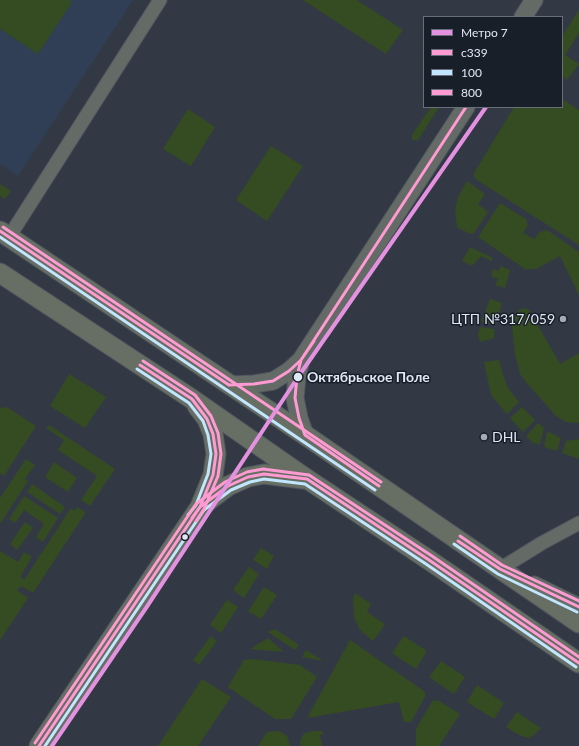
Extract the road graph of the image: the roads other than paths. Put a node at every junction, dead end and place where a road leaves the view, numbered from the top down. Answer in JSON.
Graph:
{"nodes":[{"id":1,"x":160,"y":0,"type":"edge"},
{"id":2,"x":534,"y":0,"type":"edge"},
{"id":3,"x":524,"y":16,"type":"edge"},
{"id":4,"x":465,"y":108,"type":"edge"},
{"id":5,"x":5,"y":234,"type":"edge"},
{"id":6,"x":0,"y":273,"type":"edge"},
{"id":7,"x":301,"y":360,"type":"junction"},
{"id":8,"x":229,"y":385,"type":"junction"},
{"id":9,"x":192,"y":399,"type":"junction"},
{"id":10,"x":305,"y":435,"type":"junction"},
{"id":11,"x":307,"y":479,"type":"junction"},
{"id":12,"x":200,"y":507,"type":"junction"},
{"id":13,"x":579,"y":523,"type":"edge"},
{"id":14,"x":500,"y":569,"type":"junction"},
{"id":15,"x":579,"y":606,"type":"edge"},
{"id":16,"x":579,"y":623,"type":"edge"},
{"id":17,"x":579,"y":663,"type":"edge"},
{"id":18,"x":39,"y":746,"type":"edge"}],
"edges":[{"from":1,"to":5,"type":"street"},
{"from":2,"to":3,"type":"street"},
{"from":4,"to":7,"type":"street"},
{"from":5,"to":8,"type":"main road"},
{"from":6,"to":9,"type":"main road"},
{"from":7,"to":8,"type":"street"},
{"from":7,"to":10,"type":"street"},
{"from":8,"to":10,"type":"main road"},
{"from":9,"to":11,"type":"main road"},
{"from":9,"to":12,"type":"main road"},
{"from":10,"to":14,"type":"main road"},
{"from":11,"to":12,"type":"main road"},
{"from":11,"to":17,"type":"main road"},
{"from":12,"to":18,"type":"main road"},
{"from":13,"to":14,"type":"street"},
{"from":14,"to":15,"type":"street"},
{"from":14,"to":16,"type":"main road"}]}
